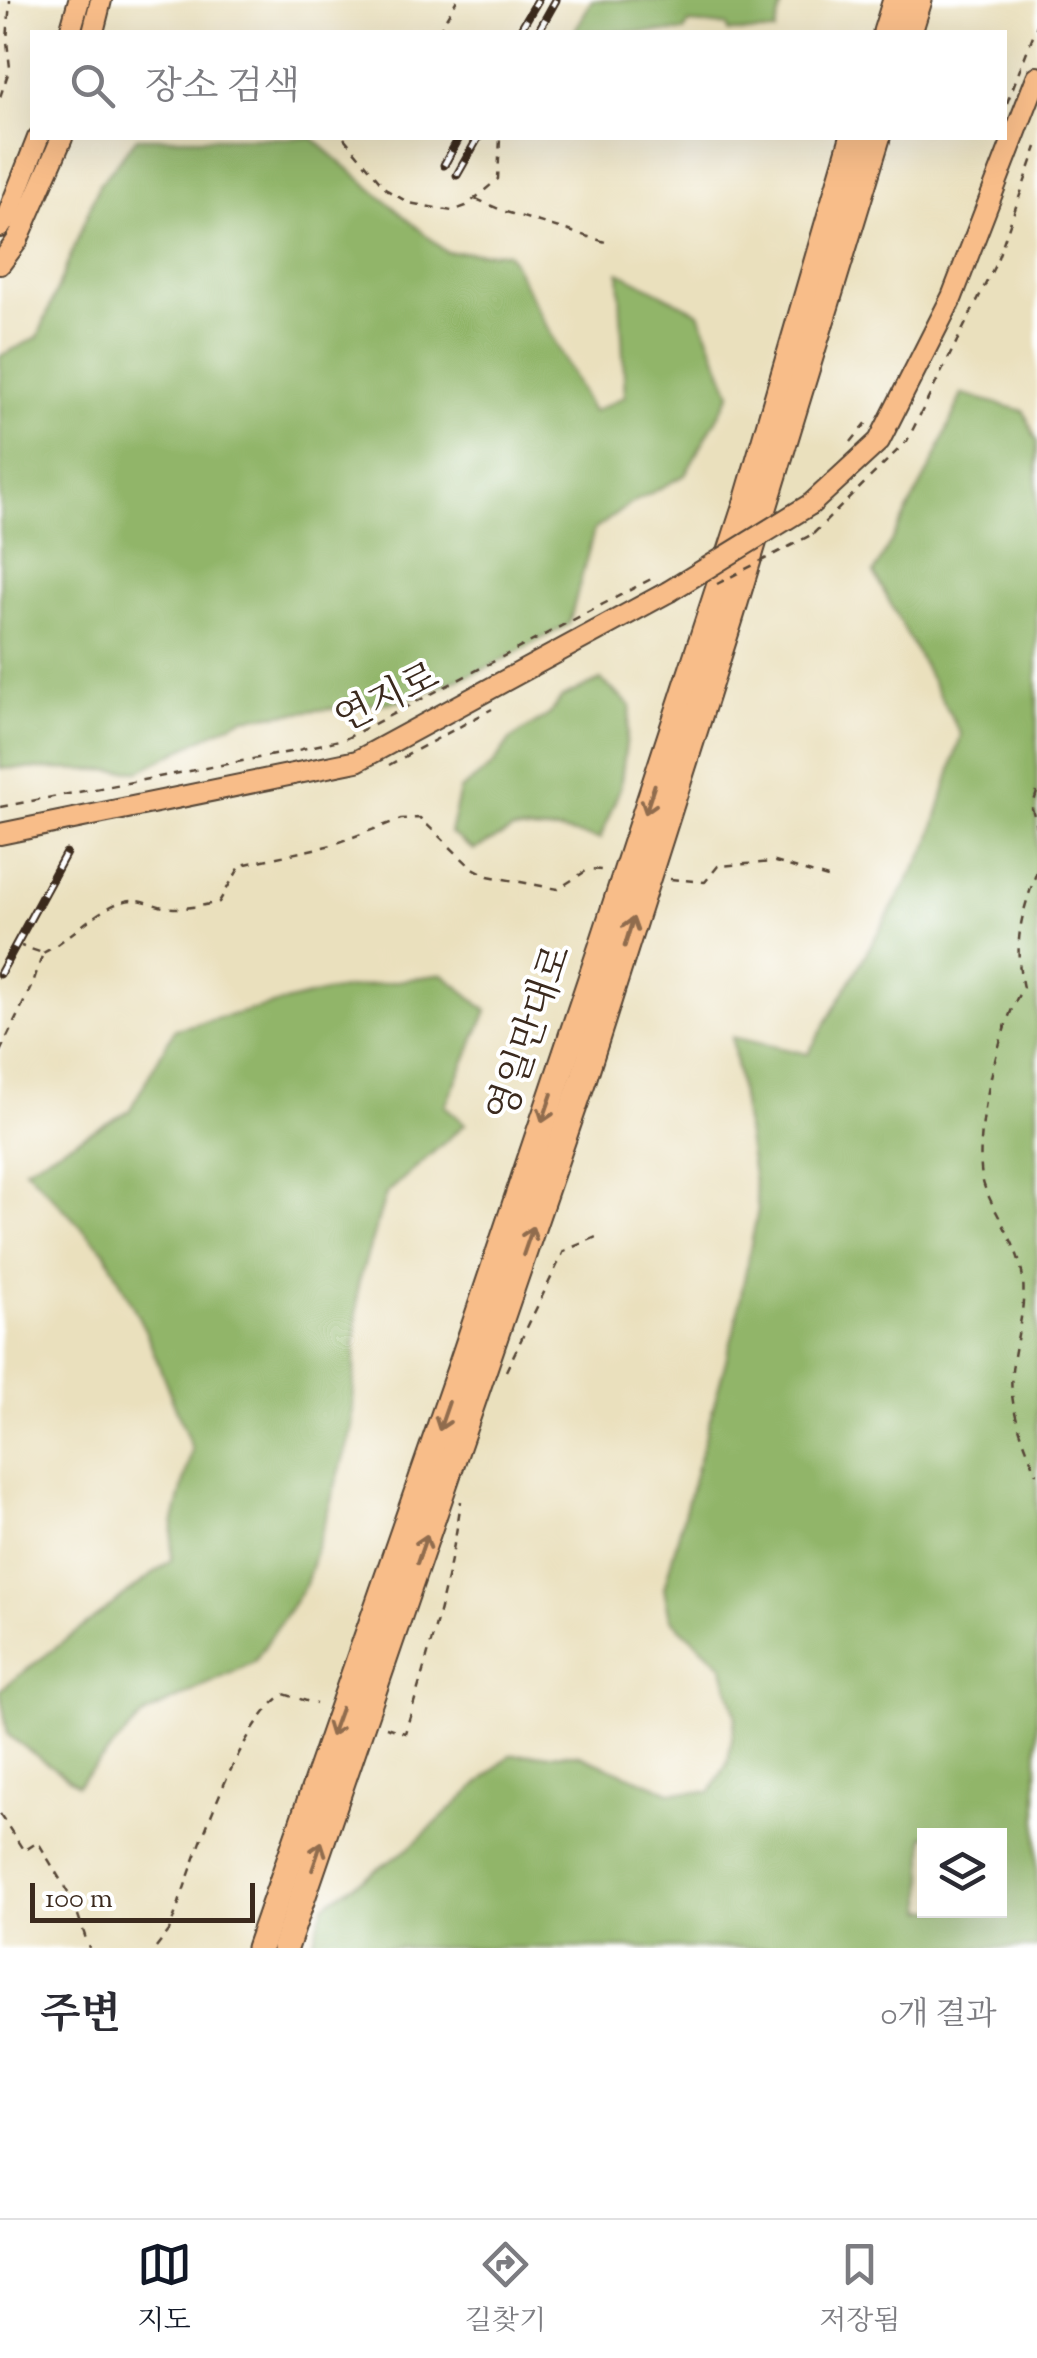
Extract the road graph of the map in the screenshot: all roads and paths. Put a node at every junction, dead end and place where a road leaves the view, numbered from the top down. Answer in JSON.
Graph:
{"nodes":[{"id":1,"x":10,"y":0,"type":"edge"},
{"id":2,"x":79,"y":0,"type":"edge"},
{"id":3,"x":101,"y":0,"type":"edge"},
{"id":4,"x":457,"y":0,"type":"edge"},
{"id":5,"x":896,"y":0,"type":"edge"},
{"id":6,"x":919,"y":0,"type":"edge"},
{"id":7,"x":1037,"y":25,"type":"edge"},
{"id":8,"x":71,"y":30,"type":"edge"},
{"id":9,"x":94,"y":30,"type":"edge"},
{"id":10,"x":439,"y":30,"type":"edge"},
{"id":11,"x":887,"y":30,"type":"edge"},
{"id":12,"x":910,"y":30,"type":"edge"},
{"id":13,"x":1037,"y":77,"type":"edge"},
{"id":14,"x":0,"y":97,"type":"edge"},
{"id":15,"x":1007,"y":101,"type":"edge"},
{"id":16,"x":37,"y":140,"type":"edge"},
{"id":17,"x":61,"y":140,"type":"edge"},
{"id":18,"x":346,"y":140,"type":"edge"},
{"id":19,"x":500,"y":140,"type":"edge"},
{"id":20,"x":840,"y":140,"type":"edge"},
{"id":21,"x":854,"y":140,"type":"edge"},
{"id":22,"x":876,"y":140,"type":"edge"},
{"id":23,"x":890,"y":140,"type":"edge"},
{"id":24,"x":475,"y":198,"type":"junction"},
{"id":25,"x":0,"y":227,"type":"edge"},
{"id":26,"x":612,"y":244,"type":"dead end"},
{"id":27,"x":0,"y":264,"type":"edge"},
{"id":28,"x":822,"y":278,"type":"junction"},
{"id":29,"x":876,"y":412,"type":"dead end"},
{"id":30,"x":844,"y":450,"type":"dead end"},
{"id":31,"x":814,"y":534,"type":"dead end"},
{"id":32,"x":665,"y":583,"type":"junction"},
{"id":33,"x":703,"y":592,"type":"dead end"},
{"id":34,"x":1037,"y":792,"type":"edge"},
{"id":35,"x":0,"y":807,"type":"edge"},
{"id":36,"x":1037,"y":827,"type":"edge"},
{"id":37,"x":0,"y":834,"type":"edge"},
{"id":38,"x":602,"y":870,"type":"dead end"},
{"id":39,"x":1037,"y":872,"type":"edge"},
{"id":40,"x":667,"y":878,"type":"dead end"},
{"id":41,"x":831,"y":879,"type":"dead end"},
{"id":42,"x":21,"y":946,"type":"dead end"},
{"id":43,"x":42,"y":953,"type":"junction"},
{"id":44,"x":0,"y":1052,"type":"edge"},
{"id":45,"x":601,"y":1235,"type":"dead end"},
{"id":46,"x":504,"y":1375,"type":"dead end"},
{"id":47,"x":1037,"y":1474,"type":"edge"},
{"id":48,"x":461,"y":1497,"type":"dead end"},
{"id":49,"x":316,"y":1704,"type":"dead end"},
{"id":50,"x":386,"y":1727,"type":"dead end"},
{"id":51,"x":0,"y":1814,"type":"edge"},
{"id":52,"x":88,"y":1948,"type":"edge"},
{"id":53,"x":156,"y":1948,"type":"edge"},
{"id":54,"x":259,"y":1948,"type":"edge"},
{"id":55,"x":285,"y":1948,"type":"edge"}],
"edges":[{"from":1,"to":14,"type":"path"},
{"from":2,"to":8,"type":"main road"},
{"from":3,"to":9,"type":"main road"},
{"from":4,"to":10,"type":"path"},
{"from":5,"to":11,"type":"highway"},
{"from":6,"to":12,"type":"highway"},
{"from":7,"to":15,"type":"path"},
{"from":13,"to":32,"type":"main road","name":"연지로","bridge":true},
{"from":16,"to":25,"type":"main road"},
{"from":17,"to":27,"type":"main road"},
{"from":18,"to":24,"type":"path"},
{"from":19,"to":24,"type":"path"},
{"from":20,"to":28,"type":"highway"},
{"from":21,"to":28,"type":"highway","name":"영일만대로"},
{"from":22,"to":28,"type":"highway","name":"영일만대로"},
{"from":23,"to":28,"type":"highway"},
{"from":24,"to":26,"type":"path"},
{"from":28,"to":54,"type":"highway","name":"영일만대로","one_way":true},
{"from":55,"to":28,"type":"highway","name":"영일만대로","one_way":true},
{"from":29,"to":30,"type":"path"},
{"from":31,"to":33,"type":"path","bridge":true},
{"from":32,"to":35,"type":"path"},
{"from":32,"to":37,"type":"main road","name":"연지로"},
{"from":34,"to":36,"type":"path"},
{"from":38,"to":43,"type":"path"},
{"from":39,"to":47,"type":"path"},
{"from":40,"to":41,"type":"path"},
{"from":42,"to":43,"type":"path"},
{"from":43,"to":44,"type":"path"},
{"from":45,"to":46,"type":"path"},
{"from":48,"to":50,"type":"path"},
{"from":49,"to":53,"type":"path"},
{"from":51,"to":52,"type":"path"}]}
